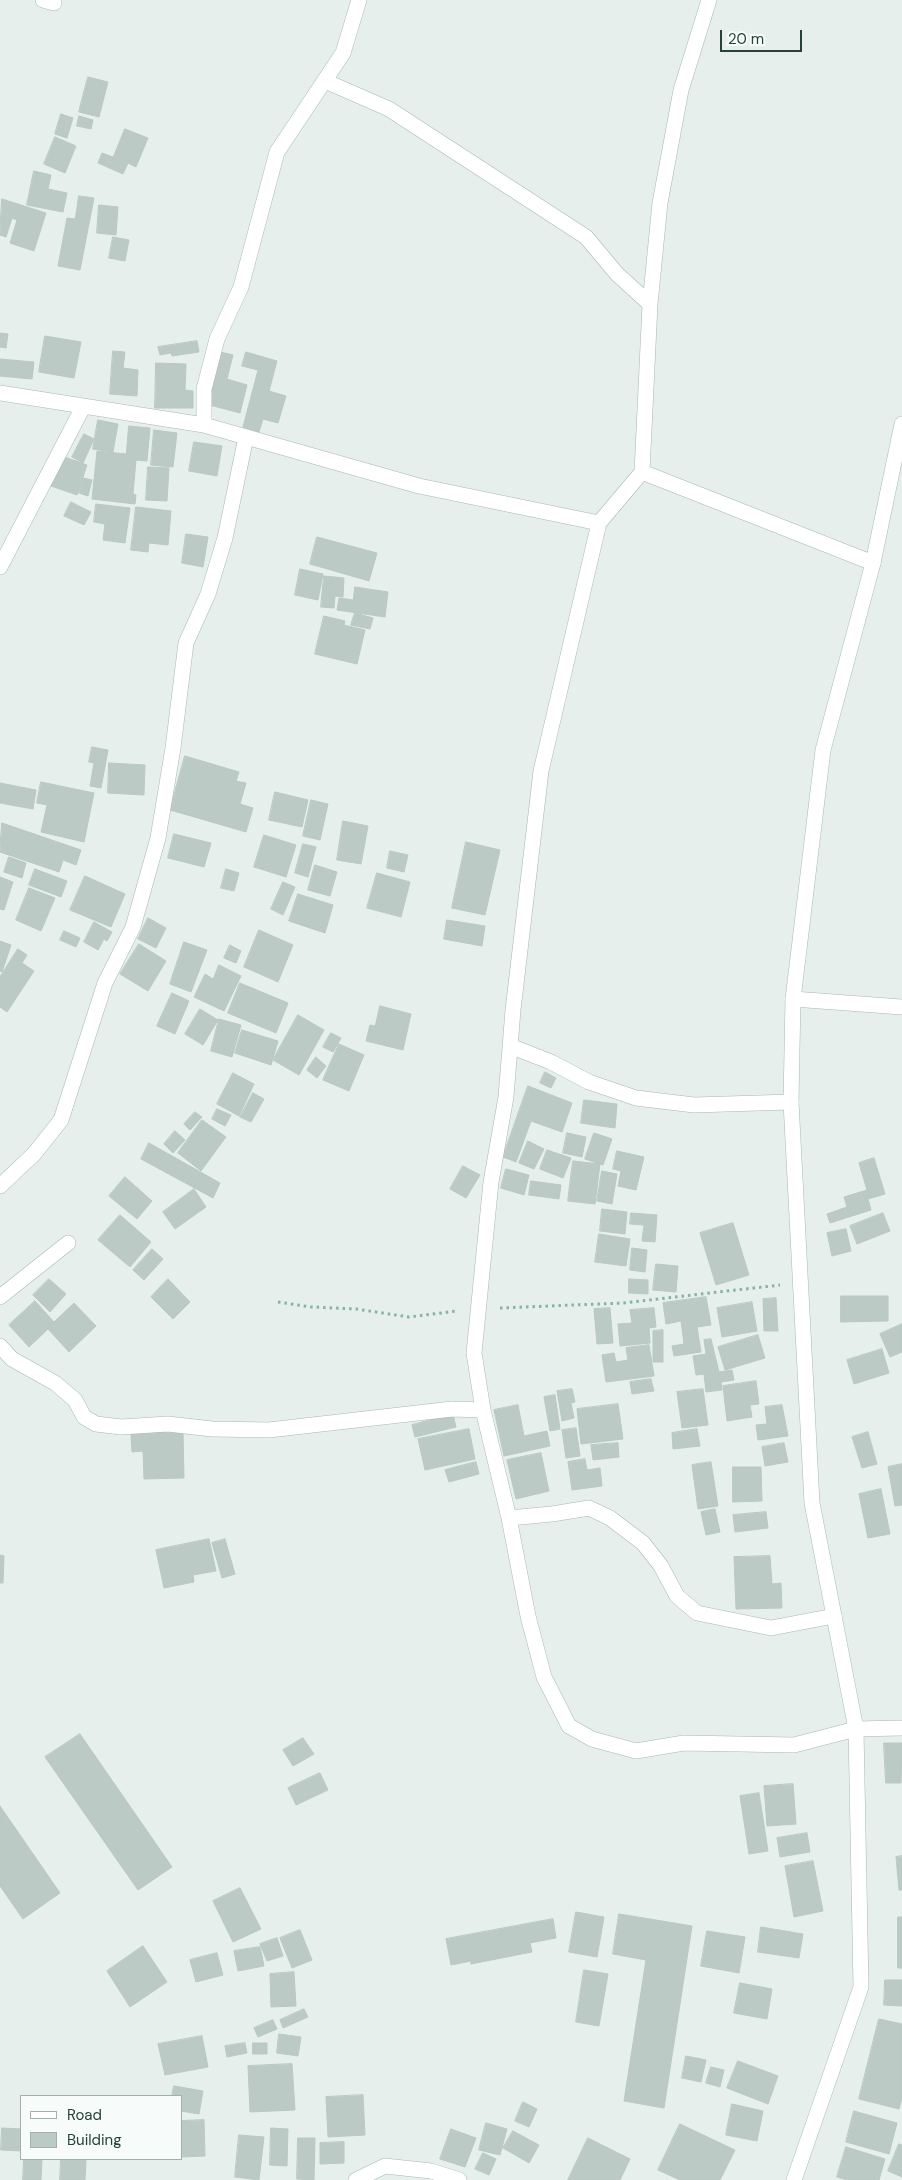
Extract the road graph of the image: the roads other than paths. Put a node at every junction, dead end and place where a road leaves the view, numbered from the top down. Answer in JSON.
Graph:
{"nodes":[{"id":1,"x":359,"y":0,"type":"edge"},
{"id":2,"x":710,"y":0,"type":"edge"},
{"id":3,"x":325,"y":81,"type":"junction"},
{"id":4,"x":650,"y":304,"type":"junction"},
{"id":5,"x":0,"y":393,"type":"edge"},
{"id":6,"x":83,"y":407,"type":"junction"},
{"id":7,"x":902,"y":424,"type":"edge"},
{"id":8,"x":204,"y":425,"type":"junction"},
{"id":9,"x":246,"y":437,"type":"junction"},
{"id":10,"x":642,"y":472,"type":"junction"},
{"id":11,"x":600,"y":523,"type":"junction"},
{"id":12,"x":873,"y":563,"type":"junction"},
{"id":13,"x":0,"y":567,"type":"edge"},
{"id":14,"x":793,"y":999,"type":"junction"},
{"id":15,"x":902,"y":1007,"type":"edge"},
{"id":16,"x":510,"y":1046,"type":"junction"},
{"id":17,"x":791,"y":1102,"type":"junction"},
{"id":18,"x":0,"y":1186,"type":"edge"},
{"id":19,"x":68,"y":1243,"type":"dead end"},
{"id":20,"x":0,"y":1297,"type":"edge"},
{"id":21,"x":0,"y":1346,"type":"edge"},
{"id":22,"x":483,"y":1410,"type":"junction"},
{"id":23,"x":509,"y":1518,"type":"junction"},
{"id":24,"x":834,"y":1616,"type":"junction"},
{"id":25,"x":902,"y":1728,"type":"edge"},
{"id":26,"x":856,"y":1729,"type":"junction"},
{"id":27,"x":356,"y":2180,"type":"edge"},
{"id":28,"x":459,"y":2180,"type":"edge"},
{"id":29,"x":794,"y":2180,"type":"edge"}],
"edges":[{"from":1,"to":3,"type":"street"},
{"from":2,"to":4,"type":"street"},
{"from":3,"to":4,"type":"street"},
{"from":3,"to":8,"type":"street"},
{"from":4,"to":10,"type":"street"},
{"from":5,"to":6,"type":"street"},
{"from":6,"to":8,"type":"street"},
{"from":6,"to":13,"type":"street"},
{"from":7,"to":12,"type":"street"},
{"from":8,"to":9,"type":"street"},
{"from":9,"to":11,"type":"street"},
{"from":9,"to":18,"type":"street"},
{"from":10,"to":11,"type":"street"},
{"from":10,"to":12,"type":"street"},
{"from":11,"to":16,"type":"street"},
{"from":12,"to":14,"type":"street"},
{"from":14,"to":15,"type":"street"},
{"from":14,"to":17,"type":"street"},
{"from":16,"to":17,"type":"street"},
{"from":16,"to":22,"type":"street"},
{"from":17,"to":24,"type":"street"},
{"from":19,"to":20,"type":"street"},
{"from":21,"to":22,"type":"street"},
{"from":22,"to":23,"type":"street"},
{"from":23,"to":24,"type":"street"},
{"from":23,"to":26,"type":"street"},
{"from":24,"to":26,"type":"street"},
{"from":25,"to":26,"type":"street"},
{"from":26,"to":29,"type":"street"},
{"from":27,"to":28,"type":"street"}]}
